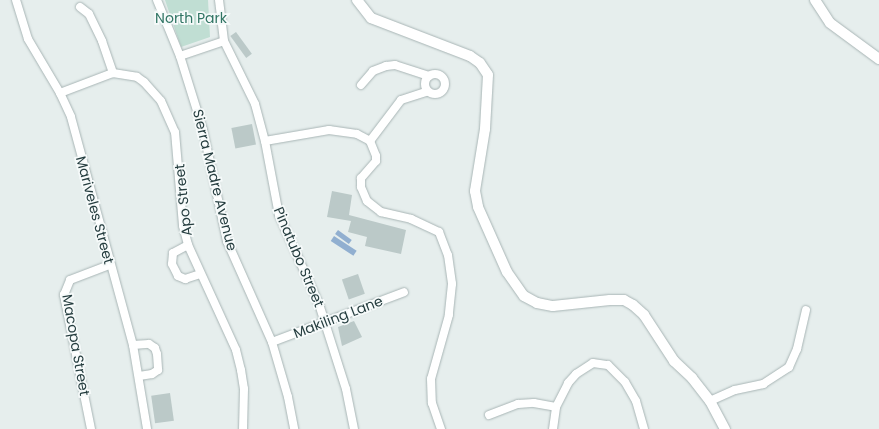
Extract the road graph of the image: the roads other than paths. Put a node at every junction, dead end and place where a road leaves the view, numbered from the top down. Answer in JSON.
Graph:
{"nodes":[{"id":1,"x":16,"y":0,"type":"edge"},
{"id":2,"x":157,"y":0,"type":"edge"},
{"id":3,"x":219,"y":0,"type":"edge"},
{"id":4,"x":357,"y":0,"type":"edge"},
{"id":5,"x":816,"y":0,"type":"edge"},
{"id":6,"x":80,"y":7,"type":"dead end"},
{"id":7,"x":224,"y":42,"type":"junction"},
{"id":8,"x":180,"y":56,"type":"junction"},
{"id":9,"x":879,"y":59,"type":"edge"},
{"id":10,"x":112,"y":73,"type":"junction"},
{"id":11,"x":429,"y":76,"type":"junction"},
{"id":12,"x":361,"y":85,"type":"dead end"},
{"id":13,"x":428,"y":91,"type":"junction"},
{"id":14,"x":60,"y":93,"type":"junction"},
{"id":15,"x":265,"y":141,"type":"junction"},
{"id":16,"x":370,"y":141,"type":"junction"},
{"id":17,"x":188,"y":245,"type":"junction"},
{"id":18,"x":109,"y":265,"type":"junction"},
{"id":19,"x":200,"y":274,"type":"junction"},
{"id":20,"x":404,"y":292,"type":"dead end"},
{"id":21,"x":806,"y":310,"type":"dead end"},
{"id":22,"x":325,"y":322,"type":"junction"},
{"id":23,"x":272,"y":342,"type":"junction"},
{"id":24,"x":133,"y":345,"type":"junction"},
{"id":25,"x":139,"y":376,"type":"junction"},
{"id":26,"x":710,"y":401,"type":"junction"},
{"id":27,"x":556,"y":407,"type":"junction"},
{"id":28,"x":489,"y":415,"type":"dead end"},
{"id":29,"x":91,"y":429,"type":"edge"},
{"id":30,"x":147,"y":429,"type":"edge"},
{"id":31,"x":243,"y":429,"type":"edge"},
{"id":32,"x":294,"y":429,"type":"edge"},
{"id":33,"x":354,"y":429,"type":"edge"},
{"id":34,"x":441,"y":429,"type":"edge"},
{"id":35,"x":553,"y":429,"type":"edge"},
{"id":36,"x":644,"y":429,"type":"edge"},
{"id":37,"x":725,"y":429,"type":"edge"}],
"edges":[{"from":1,"to":14,"type":"street","name":"Mariveles Street"},
{"from":2,"to":8,"type":"street","name":"Sierra Madre Avenue"},
{"from":3,"to":7,"type":"street","name":"Pinatubo Street"},
{"from":4,"to":26,"type":"street"},
{"from":5,"to":9,"type":"street"},
{"from":6,"to":10,"type":"street"},
{"from":7,"to":8,"type":"street"},
{"from":7,"to":15,"type":"street","name":"Pinatubo Street"},
{"from":8,"to":23,"type":"street","name":"Sierra Madre Avenue"},
{"from":10,"to":14,"type":"street"},
{"from":10,"to":17,"type":"street","name":"Apo Street"},
{"from":11,"to":12,"type":"street"},
{"from":11,"to":13,"type":"street"},
{"from":11,"to":13,"type":"street"},
{"from":13,"to":16,"type":"street"},
{"from":14,"to":18,"type":"street","name":"Mariveles Street"},
{"from":15,"to":16,"type":"street"},
{"from":15,"to":22,"type":"street","name":"Pinatubo Street"},
{"from":16,"to":34,"type":"street"},
{"from":17,"to":19,"type":"street","name":"Apo Street"},
{"from":17,"to":19,"type":"street"},
{"from":18,"to":24,"type":"street","name":"Mariveles Street"},
{"from":18,"to":29,"type":"street","name":"Macopa Street"},
{"from":19,"to":31,"type":"street","name":"Apo Street"},
{"from":20,"to":22,"type":"street","name":"Makiling Lane"},
{"from":21,"to":26,"type":"street"},
{"from":22,"to":23,"type":"street","name":"Makiling Lane"},
{"from":22,"to":33,"type":"street","name":"Pinatubo Street"},
{"from":23,"to":32,"type":"street","name":"Sierra Madre Avenue"},
{"from":24,"to":25,"type":"street","name":"Mariveles Street"},
{"from":24,"to":25,"type":"street"},
{"from":25,"to":30,"type":"street","name":"Mariveles Street"},
{"from":26,"to":37,"type":"street"},
{"from":27,"to":28,"type":"street"},
{"from":27,"to":35,"type":"street"},
{"from":27,"to":36,"type":"street"}]}
